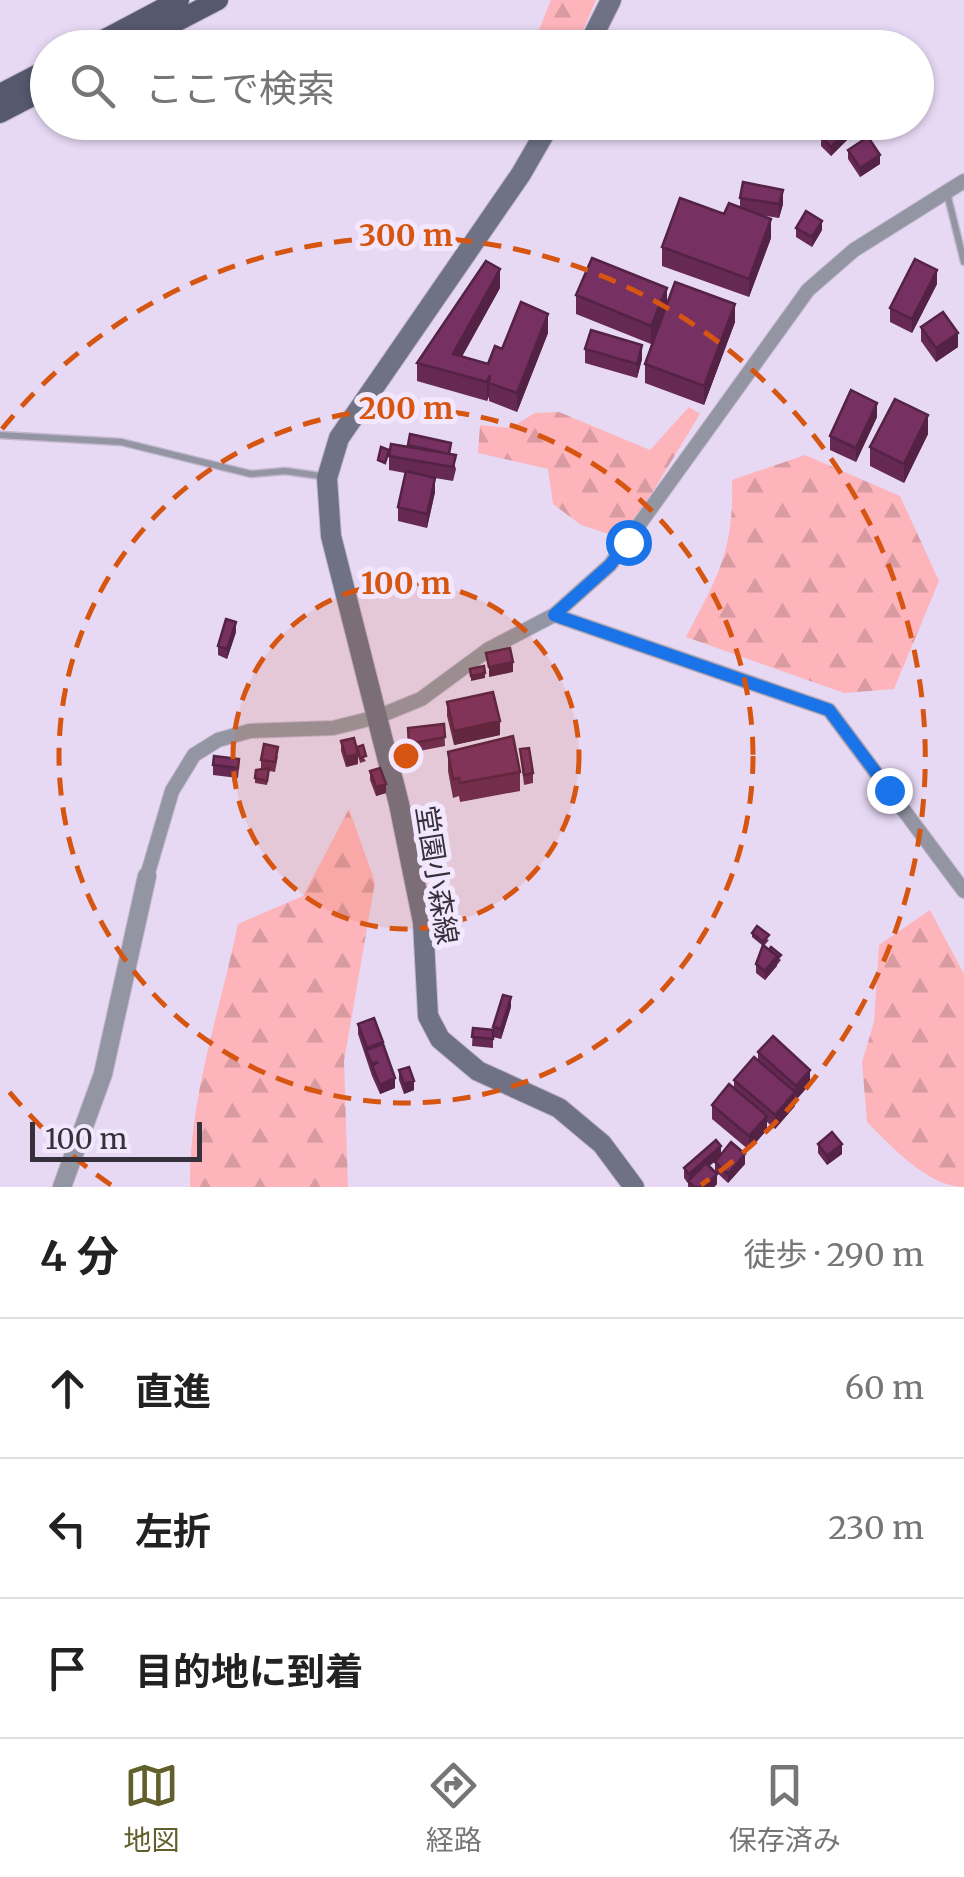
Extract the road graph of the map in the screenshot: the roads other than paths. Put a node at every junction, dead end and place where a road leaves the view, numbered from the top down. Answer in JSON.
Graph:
{"nodes":[{"id":1,"x":179,"y":0,"type":"edge"},
{"id":2,"x":218,"y":0,"type":"edge"},
{"id":3,"x":610,"y":0,"type":"edge"},
{"id":4,"x":122,"y":30,"type":"edge"},
{"id":5,"x":160,"y":30,"type":"edge"},
{"id":6,"x":596,"y":30,"type":"edge"},
{"id":7,"x":30,"y":78,"type":"edge"},
{"id":8,"x":0,"y":94,"type":"edge"},
{"id":9,"x":30,"y":97,"type":"edge"},
{"id":10,"x":0,"y":112,"type":"edge"},
{"id":11,"x":541,"y":140,"type":"edge"},
{"id":12,"x":964,"y":181,"type":"edge"},
{"id":13,"x":947,"y":192,"type":"junction"},
{"id":14,"x":964,"y":262,"type":"edge"},
{"id":15,"x":0,"y":435,"type":"edge"},
{"id":16,"x":327,"y":478,"type":"junction"},
{"id":17,"x":554,"y":615,"type":"junction"},
{"id":18,"x":377,"y":717,"type":"junction"},
{"id":19,"x":147,"y":876,"type":"joint"},
{"id":20,"x":964,"y":891,"type":"edge"},
{"id":21,"x":62,"y":1187,"type":"edge"},
{"id":22,"x":634,"y":1187,"type":"edge"}],
"edges":[{"from":1,"to":4,"type":"main road"},
{"from":2,"to":5,"type":"main road"},
{"from":3,"to":6,"type":"main road"},
{"from":7,"to":8,"type":"main road"},
{"from":9,"to":10,"type":"main road"},
{"from":11,"to":16,"type":"main road","name":"堂園小森線"},
{"from":12,"to":13,"type":"street"},
{"from":13,"to":14,"type":"lane"},
{"from":13,"to":17,"type":"street"},
{"from":15,"to":16,"type":"lane"},
{"from":16,"to":18,"type":"main road","name":"堂園小森線"},
{"from":17,"to":18,"type":"street"},
{"from":17,"to":20,"type":"street"},
{"from":18,"to":19,"type":"street"},
{"from":18,"to":22,"type":"main road","name":"堂園小森線"},
{"from":19,"to":21,"type":"street"}]}
